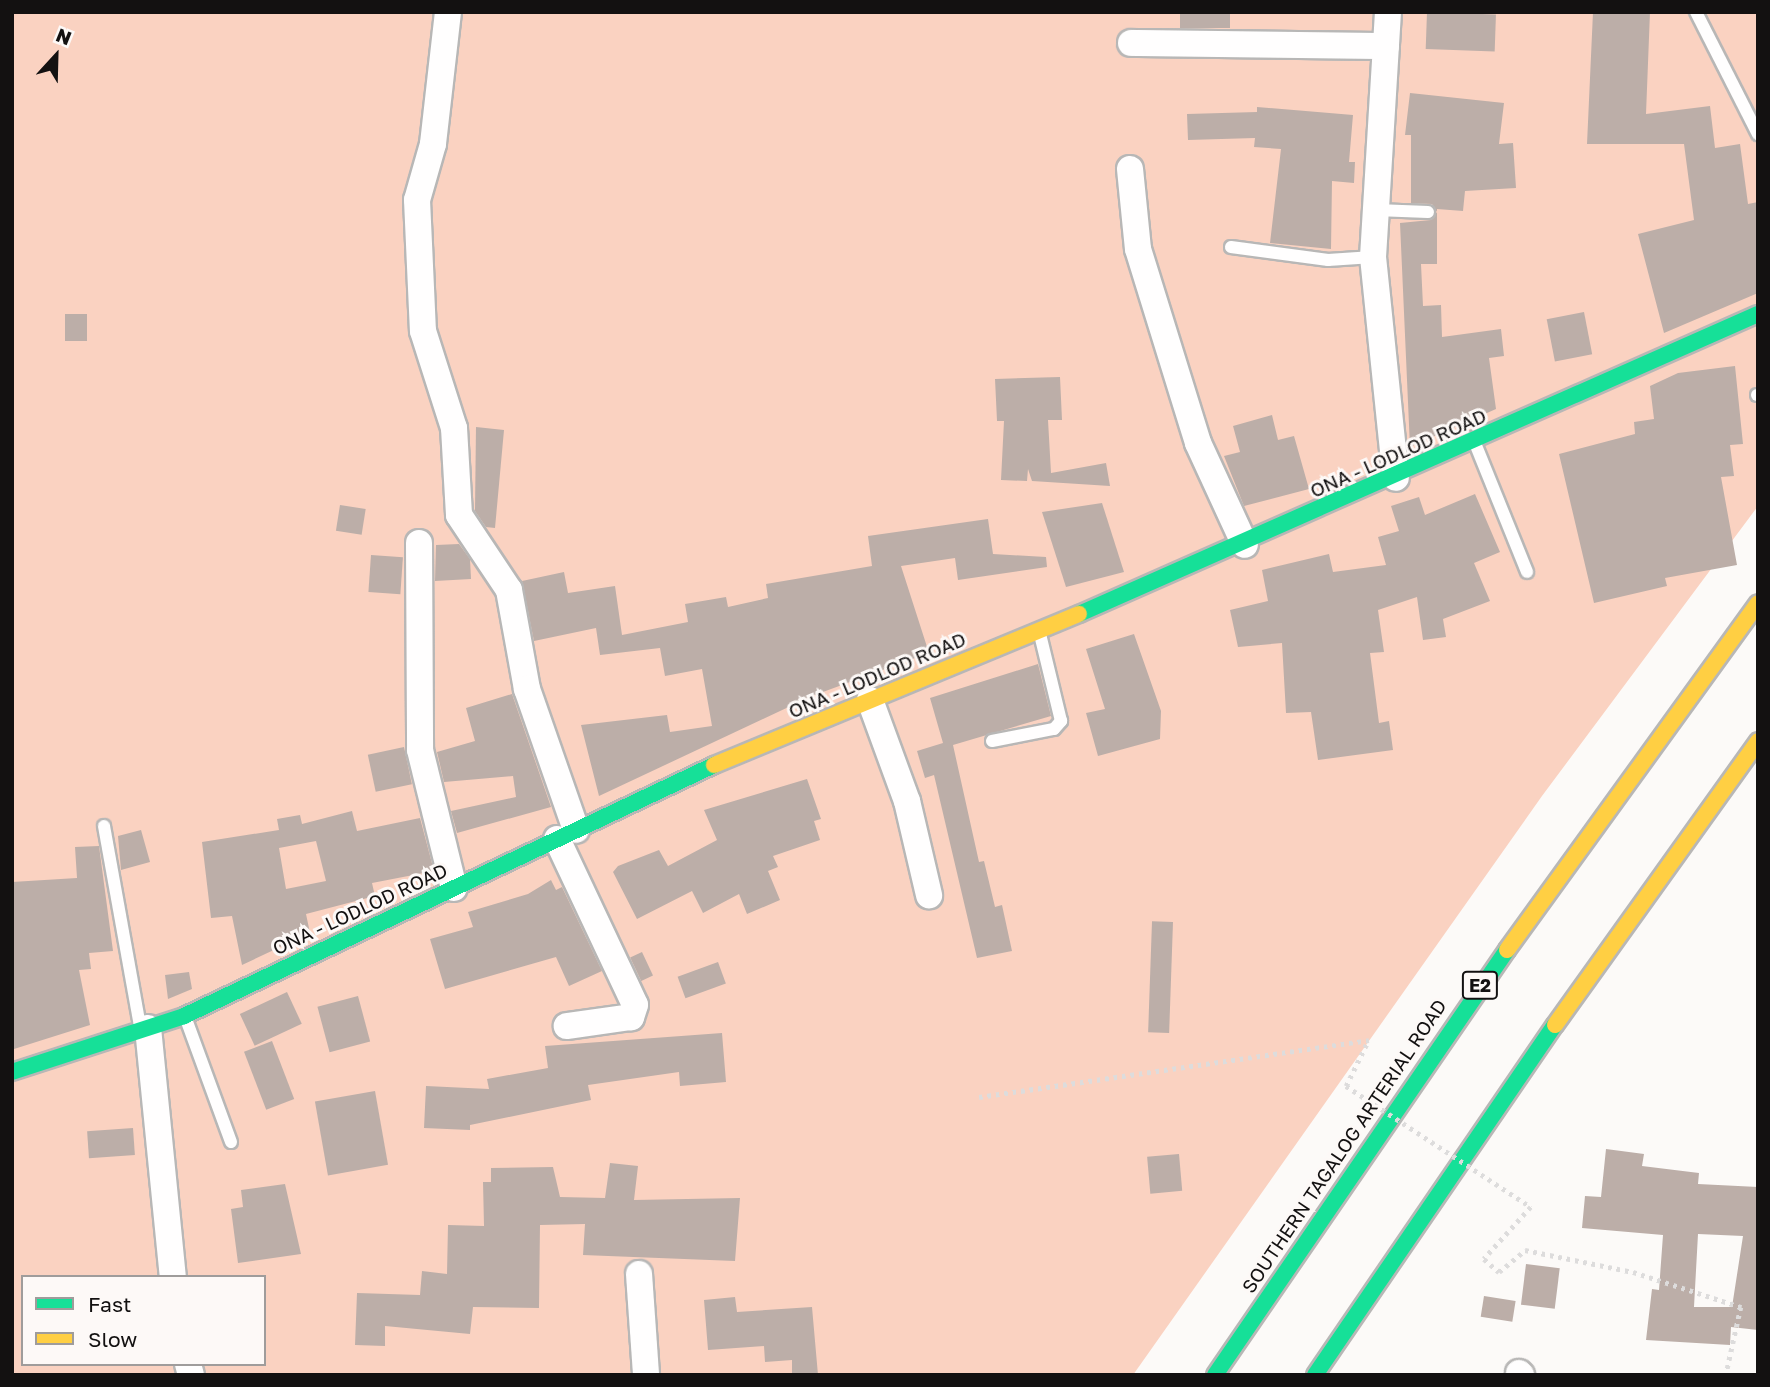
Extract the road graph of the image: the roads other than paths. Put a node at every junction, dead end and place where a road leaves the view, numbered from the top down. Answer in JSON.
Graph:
{"nodes":[{"id":1,"x":448,"y":12,"type":"edge"},
{"id":2,"x":1388,"y":12,"type":"edge"},
{"id":3,"x":1696,"y":12,"type":"edge"},
{"id":4,"x":1131,"y":43,"type":"dead end"},
{"id":5,"x":1386,"y":46,"type":"junction"},
{"id":6,"x":1758,"y":134,"type":"edge"},
{"id":7,"x":1130,"y":169,"type":"dead end"},
{"id":8,"x":1376,"y":210,"type":"junction"},
{"id":9,"x":1428,"y":212,"type":"dead end"},
{"id":10,"x":1231,"y":247,"type":"dead end"},
{"id":11,"x":1373,"y":257,"type":"junction"},
{"id":12,"x":1758,"y":314,"type":"edge"},
{"id":13,"x":1475,"y":442,"type":"junction"},
{"id":14,"x":1396,"y":478,"type":"junction"},
{"id":15,"x":419,"y":543,"type":"dead end"},
{"id":16,"x":1245,"y":545,"type":"junction"},
{"id":17,"x":1527,"y":572,"type":"dead end"},
{"id":18,"x":1758,"y":603,"type":"edge"},
{"id":19,"x":1039,"y":630,"type":"junction"},
{"id":20,"x":870,"y":701,"type":"junction"},
{"id":21,"x":1758,"y":740,"type":"edge"},
{"id":22,"x":992,"y":741,"type":"dead end"},
{"id":23,"x":104,"y":826,"type":"dead end"},
{"id":24,"x":567,"y":834,"type":"junction"},
{"id":25,"x":454,"y":888,"type":"junction"},
{"id":26,"x":929,"y":895,"type":"dead end"},
{"id":27,"x":184,"y":1016,"type":"junction"},
{"id":28,"x":567,"y":1026,"type":"dead end"},
{"id":29,"x":144,"y":1029,"type":"junction"},
{"id":30,"x":12,"y":1072,"type":"edge"},
{"id":31,"x":231,"y":1142,"type":"dead end"},
{"id":32,"x":639,"y":1273,"type":"dead end"},
{"id":33,"x":173,"y":1275,"type":"edge"},
{"id":34,"x":646,"y":1375,"type":"edge"},
{"id":35,"x":1215,"y":1375,"type":"edge"},
{"id":36,"x":1315,"y":1375,"type":"edge"}],
"edges":[{"from":1,"to":24,"type":"street"},
{"from":2,"to":5,"type":"street"},
{"from":3,"to":6,"type":"lane"},
{"from":4,"to":5,"type":"street"},
{"from":5,"to":8,"type":"street"},
{"from":7,"to":16,"type":"street"},
{"from":8,"to":9,"type":"lane"},
{"from":8,"to":11,"type":"street"},
{"from":10,"to":11,"type":"lane"},
{"from":11,"to":14,"type":"street"},
{"from":12,"to":13,"type":"main road","name":"ONA - LODLOD ROAD"},
{"from":13,"to":14,"type":"main road","name":"ONA - LODLOD ROAD"},
{"from":13,"to":17,"type":"lane"},
{"from":14,"to":16,"type":"main road","name":"ONA - LODLOD ROAD"},
{"from":15,"to":25,"type":"street"},
{"from":16,"to":19,"type":"main road","name":"ONA - LODLOD ROAD"},
{"from":18,"to":35,"type":"main road","name":"SOUTHERN TAGALOG ARTERIAL ROAD","number":"E2"},
{"from":19,"to":20,"type":"main road","name":"ONA - LODLOD ROAD"},
{"from":19,"to":22,"type":"lane"},
{"from":20,"to":24,"type":"main road","name":"ONA - LODLOD ROAD"},
{"from":20,"to":26,"type":"street"},
{"from":21,"to":36,"type":"main road"},
{"from":23,"to":29,"type":"lane"},
{"from":24,"to":25,"type":"main road","name":"ONA - LODLOD ROAD"},
{"from":24,"to":28,"type":"street"},
{"from":25,"to":27,"type":"main road","name":"ONA - LODLOD ROAD"},
{"from":27,"to":29,"type":"main road","name":"ONA - LODLOD ROAD"},
{"from":27,"to":31,"type":"lane"},
{"from":29,"to":30,"type":"main road","name":"ONA - LODLOD ROAD"},
{"from":29,"to":33,"type":"street"},
{"from":32,"to":34,"type":"street"}]}
